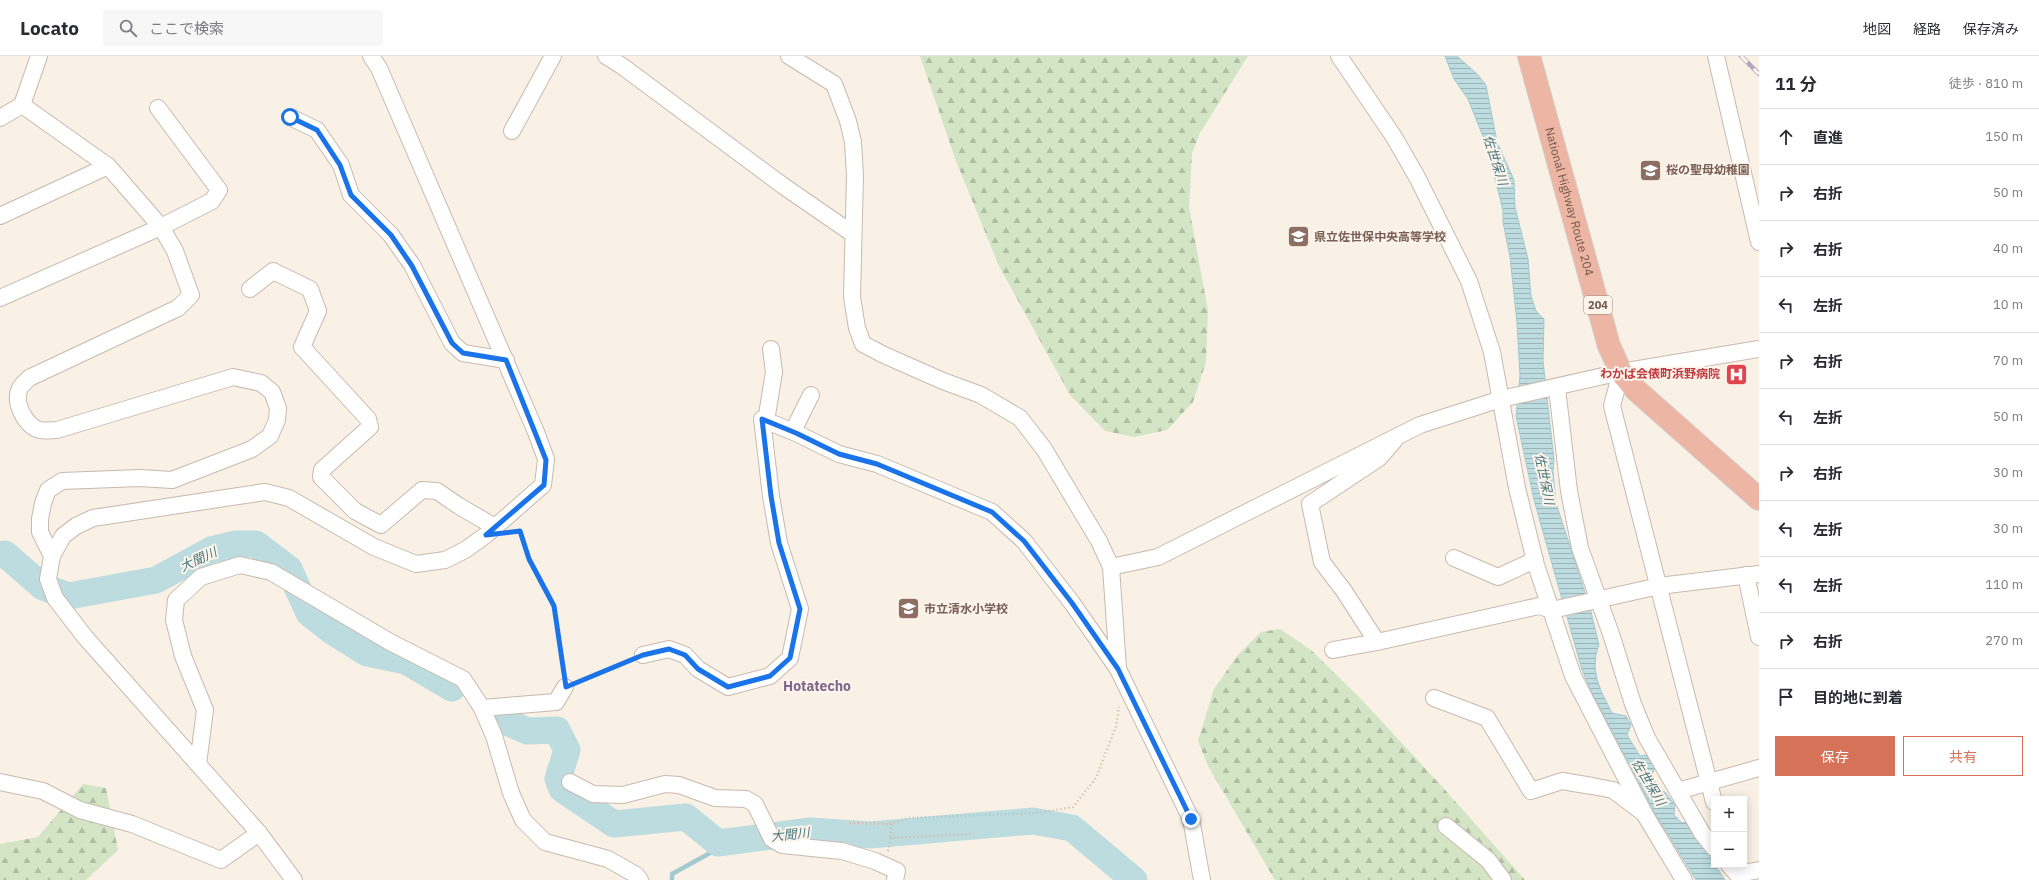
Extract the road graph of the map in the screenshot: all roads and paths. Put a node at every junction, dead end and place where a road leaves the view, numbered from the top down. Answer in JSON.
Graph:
{"nodes":[{"id":1,"x":39,"y":56,"type":"edge"},
{"id":2,"x":371,"y":56,"type":"edge"},
{"id":3,"x":553,"y":56,"type":"edge"},
{"id":4,"x":606,"y":56,"type":"edge"},
{"id":5,"x":789,"y":56,"type":"edge"},
{"id":6,"x":1339,"y":56,"type":"edge"},
{"id":7,"x":1529,"y":56,"type":"edge"},
{"id":8,"x":1716,"y":56,"type":"edge"},
{"id":9,"x":22,"y":105,"type":"junction"},
{"id":10,"x":158,"y":108,"type":"dead end"},
{"id":11,"x":290,"y":117,"type":"dead end"},
{"id":12,"x":0,"y":118,"type":"edge"},
{"id":13,"x":512,"y":131,"type":"dead end"},
{"id":14,"x":108,"y":166,"type":"junction"},
{"id":15,"x":0,"y":216,"type":"edge"},
{"id":16,"x":161,"y":226,"type":"junction"},
{"id":17,"x":853,"y":234,"type":"junction"},
{"id":18,"x":1759,"y":242,"type":"edge"},
{"id":19,"x":250,"y":289,"type":"dead end"},
{"id":20,"x":0,"y":298,"type":"edge"},
{"id":21,"x":771,"y":349,"type":"dead end"},
{"id":22,"x":1759,"y":349,"type":"edge"},
{"id":23,"x":506,"y":360,"type":"junction"},
{"id":24,"x":1621,"y":372,"type":"junction"},
{"id":25,"x":1551,"y":389,"type":"junction"},
{"id":26,"x":811,"y":395,"type":"dead end"},
{"id":27,"x":1502,"y":399,"type":"junction"},
{"id":28,"x":766,"y":421,"type":"junction"},
{"id":29,"x":793,"y":431,"type":"junction"},
{"id":30,"x":1400,"y":435,"type":"junction"},
{"id":31,"x":1759,"y":499,"type":"edge"},
{"id":32,"x":491,"y":531,"type":"junction"},
{"id":33,"x":52,"y":556,"type":"junction"},
{"id":34,"x":1454,"y":558,"type":"dead end"},
{"id":35,"x":1535,"y":560,"type":"junction"},
{"id":36,"x":1111,"y":567,"type":"junction"},
{"id":37,"x":1752,"y":574,"type":"edge"},
{"id":38,"x":1659,"y":586,"type":"junction"},
{"id":39,"x":1599,"y":601,"type":"junction"},
{"id":40,"x":1552,"y":610,"type":"junction"},
{"id":41,"x":1759,"y":637,"type":"edge"},
{"id":42,"x":1377,"y":642,"type":"junction"},
{"id":43,"x":1333,"y":650,"type":"dead end"},
{"id":44,"x":643,"y":655,"type":"joint"},
{"id":45,"x":1118,"y":669,"type":"junction"},
{"id":46,"x":1125,"y":684,"type":"junction"},
{"id":47,"x":566,"y":687,"type":"junction"},
{"id":48,"x":1434,"y":698,"type":"dead end"},
{"id":49,"x":482,"y":708,"type":"junction"},
{"id":50,"x":198,"y":764,"type":"junction"},
{"id":51,"x":1759,"y":768,"type":"edge"},
{"id":52,"x":0,"y":782,"type":"edge"},
{"id":53,"x":570,"y":782,"type":"dead end"},
{"id":54,"x":1708,"y":782,"type":"junction"},
{"id":55,"x":1678,"y":792,"type":"junction"},
{"id":56,"x":1712,"y":796,"type":"edge"},
{"id":57,"x":1645,"y":815,"type":"junction"},
{"id":58,"x":850,"y":823,"type":"dead end"},
{"id":59,"x":891,"y":825,"type":"junction"},
{"id":60,"x":1446,"y":826,"type":"dead end"},
{"id":61,"x":259,"y":833,"type":"junction"},
{"id":62,"x":971,"y":834,"type":"dead end"},
{"id":63,"x":891,"y":837,"type":"dead end"},
{"id":64,"x":1711,"y":844,"type":"edge"},
{"id":65,"x":884,"y":865,"type":"junction"},
{"id":66,"x":1759,"y":870,"type":"edge"},
{"id":67,"x":1735,"y":871,"type":"edge"},
{"id":68,"x":294,"y":880,"type":"edge"},
{"id":69,"x":640,"y":880,"type":"edge"},
{"id":70,"x":895,"y":880,"type":"edge"},
{"id":71,"x":1202,"y":880,"type":"edge"},
{"id":72,"x":1503,"y":880,"type":"edge"},
{"id":73,"x":1684,"y":880,"type":"edge"}],
"edges":[{"from":1,"to":9,"type":"street"},
{"from":2,"to":23,"type":"street"},
{"from":3,"to":13,"type":"street"},
{"from":4,"to":17,"type":"street"},
{"from":5,"to":17,"type":"street"},
{"from":6,"to":27,"type":"street"},
{"from":7,"to":24,"type":"highway","name":"National Highway Route 204","number":"204"},
{"from":8,"to":18,"type":"street"},
{"from":9,"to":12,"type":"street"},
{"from":9,"to":14,"type":"street"},
{"from":10,"to":16,"type":"street"},
{"from":11,"to":23,"type":"street"},
{"from":14,"to":15,"type":"street"},
{"from":14,"to":16,"type":"street"},
{"from":16,"to":20,"type":"street"},
{"from":16,"to":33,"type":"street"},
{"from":17,"to":36,"type":"street"},
{"from":19,"to":32,"type":"street"},
{"from":21,"to":28,"type":"street"},
{"from":22,"to":24,"type":"street"},
{"from":23,"to":32,"type":"street"},
{"from":24,"to":25,"type":"street"},
{"from":24,"to":31,"type":"highway","name":"National Highway Route 204","number":"204"},
{"from":24,"to":38,"type":"street"},
{"from":25,"to":27,"type":"street"},
{"from":25,"to":39,"type":"street"},
{"from":26,"to":29,"type":"street"},
{"from":27,"to":30,"type":"street"},
{"from":27,"to":35,"type":"street"},
{"from":28,"to":29,"type":"street"},
{"from":28,"to":44,"type":"street"},
{"from":29,"to":45,"type":"street"},
{"from":30,"to":36,"type":"street"},
{"from":30,"to":42,"type":"street"},
{"from":32,"to":33,"type":"street"},
{"from":32,"to":47,"type":"path"},
{"from":33,"to":50,"type":"street"},
{"from":34,"to":35,"type":"street"},
{"from":35,"to":40,"type":"street"},
{"from":36,"to":45,"type":"street"},
{"from":37,"to":38,"type":"street"},
{"from":37,"to":41,"type":"street"},
{"from":38,"to":39,"type":"street"},
{"from":38,"to":54,"type":"street"},
{"from":39,"to":40,"type":"street"},
{"from":39,"to":55,"type":"street"},
{"from":40,"to":42,"type":"street"},
{"from":40,"to":57,"type":"street"},
{"from":42,"to":43,"type":"street"},
{"from":44,"to":47,"type":"path"},
{"from":45,"to":46,"type":"street"},
{"from":46,"to":59,"type":"path"},
{"from":46,"to":71,"type":"street"},
{"from":47,"to":49,"type":"street"},
{"from":48,"to":57,"type":"street"},
{"from":49,"to":50,"type":"street"},
{"from":49,"to":69,"type":"street"},
{"from":50,"to":61,"type":"street"},
{"from":51,"to":54,"type":"street"},
{"from":52,"to":61,"type":"street"},
{"from":53,"to":65,"type":"street"},
{"from":54,"to":55,"type":"street"},
{"from":54,"to":56,"type":"street"},
{"from":55,"to":64,"type":"street"},
{"from":57,"to":73,"type":"street"},
{"from":58,"to":59,"type":"path"},
{"from":59,"to":63,"type":"path"},
{"from":60,"to":72,"type":"street"},
{"from":61,"to":68,"type":"street"},
{"from":62,"to":65,"type":"path"},
{"from":65,"to":70,"type":"street"},
{"from":66,"to":67,"type":"street"}]}
